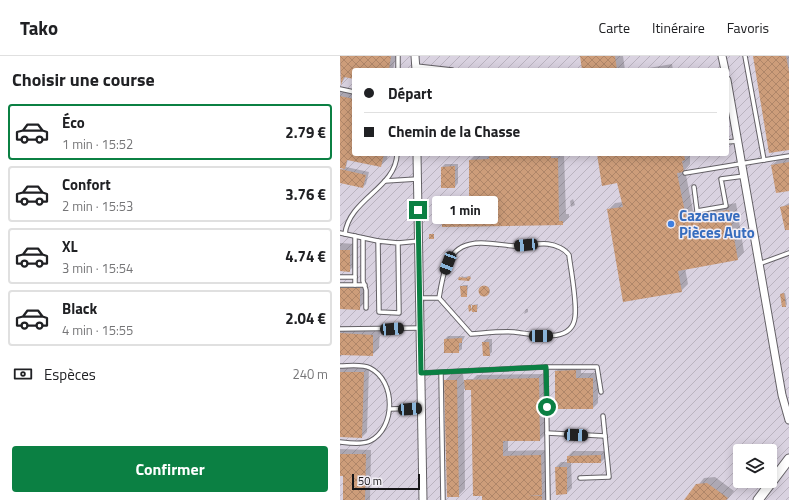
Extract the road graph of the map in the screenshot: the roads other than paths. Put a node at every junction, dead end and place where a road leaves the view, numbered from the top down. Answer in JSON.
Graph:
{"nodes":[{"id":1,"x":398,"y":56,"type":"edge"},
{"id":2,"x":415,"y":56,"type":"edge"},
{"id":3,"x":722,"y":56,"type":"edge"},
{"id":4,"x":745,"y":56,"type":"edge"},
{"id":5,"x":398,"y":68,"type":"edge"},
{"id":6,"x":416,"y":68,"type":"edge"},
{"id":7,"x":725,"y":68,"type":"edge"},
{"id":8,"x":340,"y":88,"type":"edge"},
{"id":9,"x":352,"y":91,"type":"edge"},
{"id":10,"x":729,"y":107,"type":"edge"},
{"id":11,"x":730,"y":121,"type":"edge"},
{"id":12,"x":738,"y":141,"type":"junction"},
{"id":13,"x":729,"y":142,"type":"edge"},
{"id":14,"x":397,"y":156,"type":"edge"},
{"id":15,"x":417,"y":156,"type":"edge"},
{"id":16,"x":789,"y":156,"type":"edge"},
{"id":17,"x":764,"y":160,"type":"junction"},
{"id":18,"x":742,"y":164,"type":"junction"},
{"id":19,"x":685,"y":173,"type":"dead end"},
{"id":20,"x":744,"y":176,"type":"junction"},
{"id":21,"x":417,"y":179,"type":"junction"},
{"id":22,"x":385,"y":181,"type":"junction"},
{"id":23,"x":694,"y":186,"type":"dead end"},
{"id":24,"x":342,"y":233,"type":"edge"},
{"id":25,"x":355,"y":236,"type":"junction"},
{"id":26,"x":363,"y":238,"type":"junction"},
{"id":27,"x":378,"y":241,"type":"junction"},
{"id":28,"x":418,"y":241,"type":"junction"},
{"id":29,"x":398,"y":243,"type":"junction"},
{"id":30,"x":789,"y":253,"type":"edge"},
{"id":31,"x":759,"y":264,"type":"junction"},
{"id":32,"x":340,"y":277,"type":"edge"},
{"id":33,"x":355,"y":277,"type":"junction"},
{"id":34,"x":340,"y":285,"type":"edge"},
{"id":35,"x":355,"y":285,"type":"junction"},
{"id":36,"x":364,"y":285,"type":"junction"},
{"id":37,"x":419,"y":298,"type":"junction"},
{"id":38,"x":439,"y":298,"type":"junction"},
{"id":39,"x":366,"y":308,"type":"dead end"},
{"id":40,"x":420,"y":328,"type":"junction"},
{"id":41,"x":340,"y":329,"type":"edge"},
{"id":42,"x":340,"y":366,"type":"edge"},
{"id":43,"x":546,"y":367,"type":"junction"},
{"id":44,"x":441,"y":372,"type":"junction"},
{"id":45,"x":421,"y":373,"type":"junction"},
{"id":46,"x":601,"y":392,"type":"dead end"},
{"id":47,"x":421,"y":408,"type":"junction"},
{"id":48,"x":390,"y":409,"type":"junction"},
{"id":49,"x":603,"y":416,"type":"dead end"},
{"id":50,"x":789,"y":420,"type":"edge"},
{"id":51,"x":547,"y":433,"type":"junction"},
{"id":52,"x":605,"y":436,"type":"junction"},
{"id":53,"x":340,"y":442,"type":"edge"},
{"id":54,"x":789,"y":459,"type":"edge"},
{"id":55,"x":580,"y":478,"type":"dead end"},
{"id":56,"x":423,"y":500,"type":"edge"},
{"id":57,"x":443,"y":500,"type":"edge"},
{"id":58,"x":548,"y":500,"type":"edge"},
{"id":59,"x":758,"y":500,"type":"edge"}],
"edges":[{"from":1,"to":5,"type":"lane"},
{"from":2,"to":6,"type":"street"},
{"from":3,"to":7,"type":"street"},
{"from":4,"to":17,"type":"lane"},
{"from":8,"to":9,"type":"lane"},
{"from":10,"to":11,"type":"street"},
{"from":11,"to":12,"type":"street"},
{"from":12,"to":13,"type":"lane"},
{"from":12,"to":18,"type":"street"},
{"from":14,"to":22,"type":"lane"},
{"from":15,"to":21,"type":"street"},
{"from":16,"to":17,"type":"lane"},
{"from":17,"to":18,"type":"lane"},
{"from":18,"to":19,"type":"lane"},
{"from":18,"to":20,"type":"street"},
{"from":20,"to":23,"type":"lane"},
{"from":20,"to":31,"type":"street"},
{"from":21,"to":22,"type":"lane"},
{"from":21,"to":28,"type":"street"},
{"from":22,"to":24,"type":"lane"},
{"from":24,"to":25,"type":"lane"},
{"from":25,"to":26,"type":"lane"},
{"from":25,"to":33,"type":"lane"},
{"from":26,"to":27,"type":"lane"},
{"from":26,"to":36,"type":"lane"},
{"from":27,"to":29,"type":"lane"},
{"from":27,"to":29,"type":"lane"},
{"from":28,"to":29,"type":"lane"},
{"from":28,"to":37,"type":"street"},
{"from":30,"to":31,"type":"lane"},
{"from":31,"to":50,"type":"street"},
{"from":32,"to":33,"type":"lane"},
{"from":33,"to":35,"type":"lane"},
{"from":34,"to":35,"type":"lane"},
{"from":35,"to":36,"type":"lane"},
{"from":36,"to":39,"type":"lane"},
{"from":37,"to":38,"type":"lane"},
{"from":37,"to":40,"type":"street"},
{"from":38,"to":38,"type":"lane"},
{"from":40,"to":41,"type":"lane"},
{"from":40,"to":45,"type":"street"},
{"from":42,"to":48,"type":"lane"},
{"from":43,"to":44,"type":"lane"},
{"from":43,"to":46,"type":"lane"},
{"from":43,"to":51,"type":"lane"},
{"from":44,"to":45,"type":"lane"},
{"from":44,"to":57,"type":"lane"},
{"from":45,"to":47,"type":"street"},
{"from":47,"to":48,"type":"lane"},
{"from":47,"to":56,"type":"street"},
{"from":48,"to":53,"type":"lane"},
{"from":49,"to":52,"type":"lane"},
{"from":51,"to":52,"type":"lane"},
{"from":51,"to":58,"type":"lane"},
{"from":52,"to":55,"type":"lane"},
{"from":54,"to":59,"type":"street"}]}
